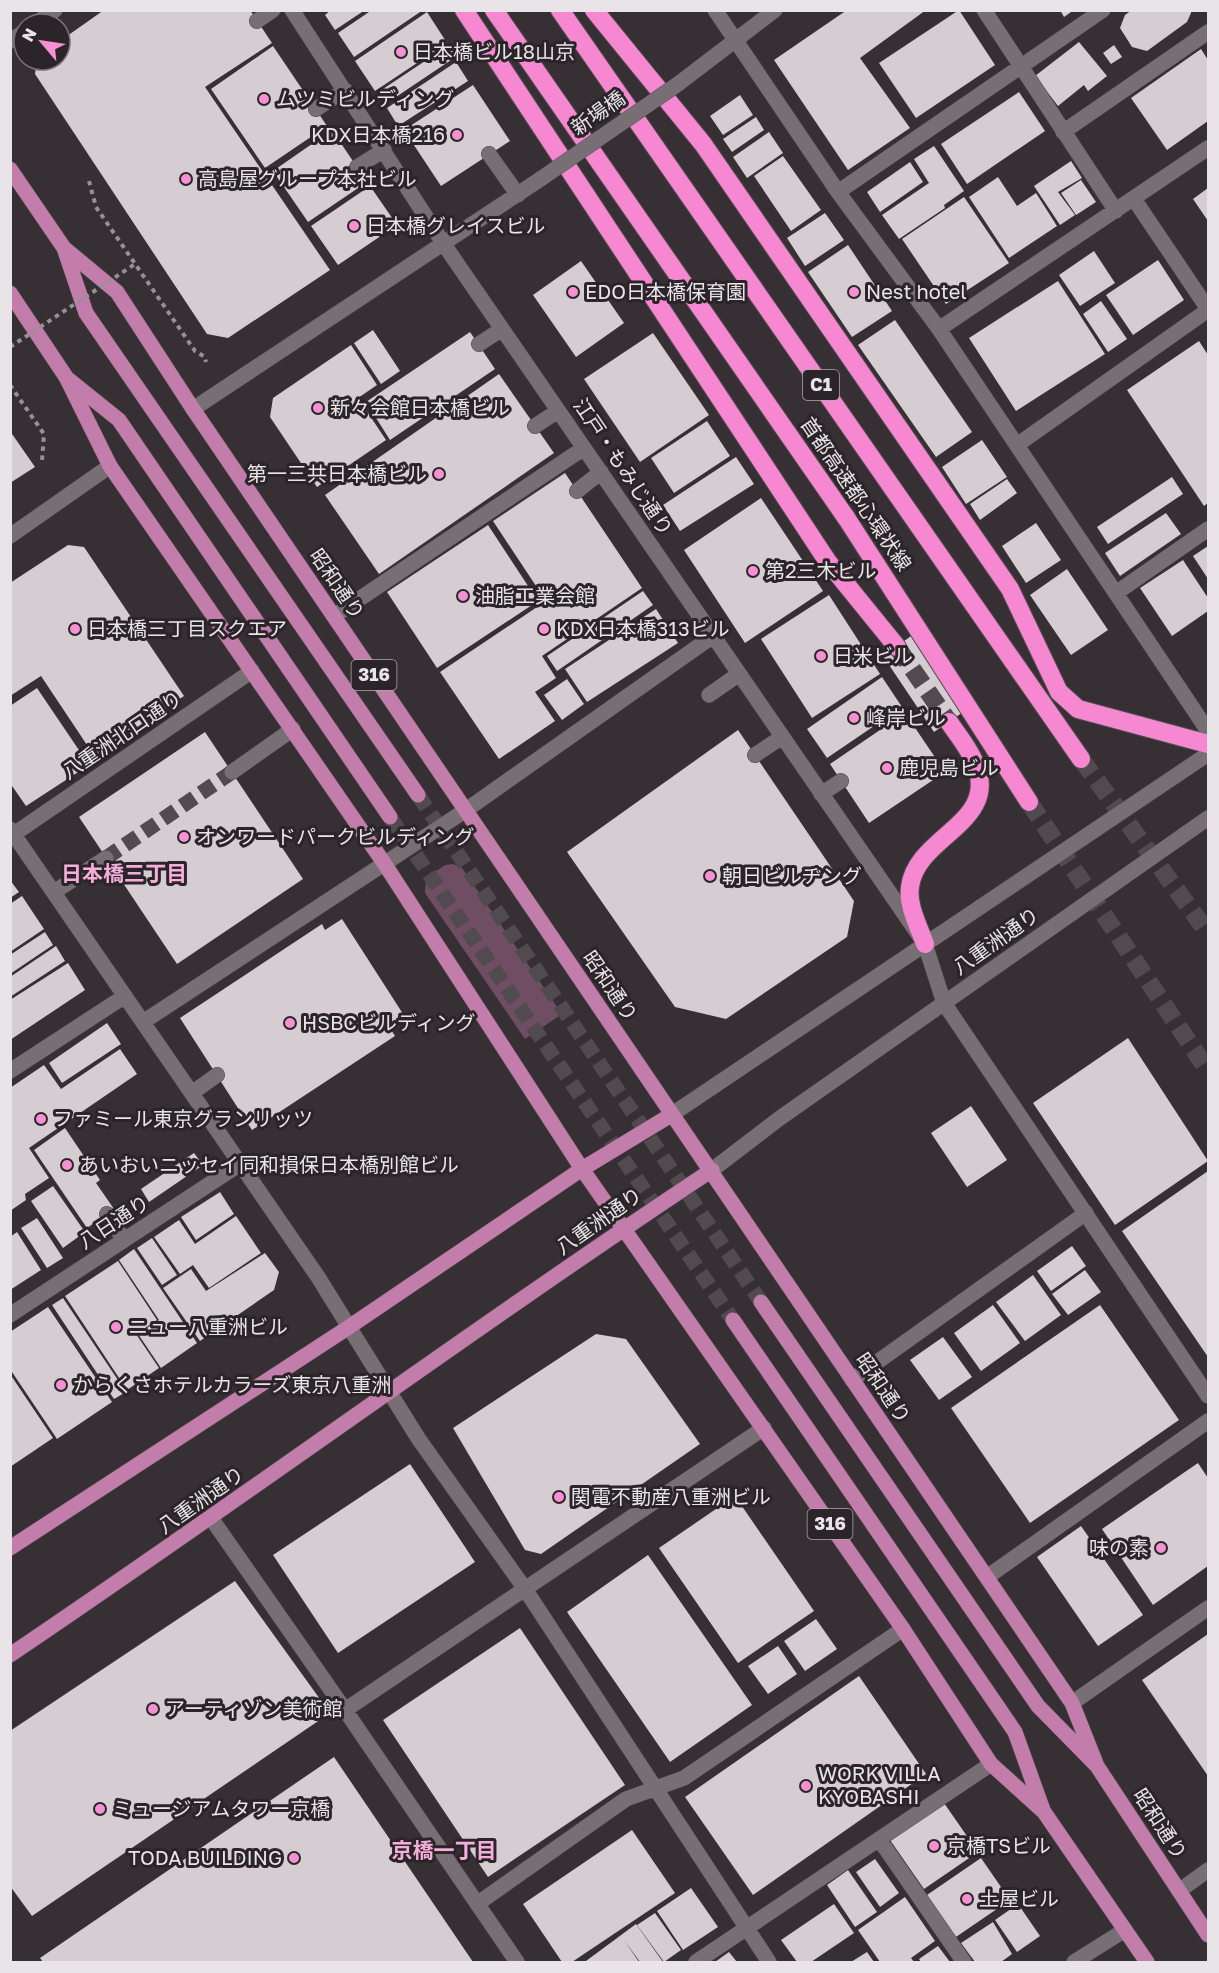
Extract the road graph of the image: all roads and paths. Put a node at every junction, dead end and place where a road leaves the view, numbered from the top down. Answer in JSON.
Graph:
{"nodes":[{"id":1,"x":273,"y":10,"type":"edge"},
{"id":2,"x":292,"y":10,"type":"edge"},
{"id":3,"x":464,"y":10,"type":"edge"},
{"id":4,"x":494,"y":10,"type":"edge"},
{"id":5,"x":560,"y":10,"type":"edge"},
{"id":6,"x":594,"y":10,"type":"edge"},
{"id":7,"x":715,"y":10,"type":"edge"},
{"id":8,"x":775,"y":10,"type":"edge"},
{"id":9,"x":1103,"y":10,"type":"edge"},
{"id":10,"x":986,"y":11,"type":"edge"},
{"id":11,"x":257,"y":21,"type":"dead end"},
{"id":12,"x":1209,"y":32,"type":"edge"},
{"id":13,"x":735,"y":39,"type":"junction"},
{"id":14,"x":1021,"y":66,"type":"junction"},
{"id":15,"x":345,"y":90,"type":"junction"},
{"id":16,"x":316,"y":110,"type":"dead end"},
{"id":17,"x":1064,"y":132,"type":"junction"},
{"id":18,"x":1209,"y":148,"type":"edge"},
{"id":19,"x":384,"y":150,"type":"junction"},
{"id":20,"x":489,"y":154,"type":"dead end"},
{"id":21,"x":357,"y":167,"type":"dead end"},
{"id":22,"x":10,"y":169,"type":"edge"},
{"id":23,"x":89,"y":181,"type":"dead end"},
{"id":24,"x":838,"y":192,"type":"junction"},
{"id":25,"x":518,"y":195,"type":"junction"},
{"id":26,"x":1134,"y":199,"type":"junction"},
{"id":27,"x":1116,"y":211,"type":"junction"},
{"id":28,"x":443,"y":243,"type":"junction"},
{"id":29,"x":64,"y":248,"type":"junction"},
{"id":30,"x":135,"y":264,"type":"junction"},
{"id":31,"x":10,"y":293,"type":"edge"},
{"id":32,"x":1209,"y":309,"type":"edge"},
{"id":33,"x":502,"y":329,"type":"junction"},
{"id":34,"x":939,"y":329,"type":"junction"},
{"id":35,"x":479,"y":344,"type":"dead end"},
{"id":36,"x":10,"y":347,"type":"edge"},
{"id":37,"x":206,"y":360,"type":"dead end"},
{"id":38,"x":66,"y":377,"type":"junction"},
{"id":39,"x":10,"y":385,"type":"edge"},
{"id":40,"x":193,"y":409,"type":"junction"},
{"id":41,"x":558,"y":411,"type":"junction"},
{"id":42,"x":535,"y":426,"type":"dead end"},
{"id":43,"x":1017,"y":445,"type":"junction"},
{"id":44,"x":584,"y":448,"type":"junction"},
{"id":45,"x":42,"y":460,"type":"dead end"},
{"id":46,"x":110,"y":466,"type":"junction"},
{"id":47,"x":601,"y":472,"type":"junction"},
{"id":48,"x":577,"y":491,"type":"dead end"},
{"id":49,"x":1209,"y":529,"type":"edge"},
{"id":50,"x":10,"y":536,"type":"edge"},
{"id":51,"x":1116,"y":593,"type":"junction"},
{"id":52,"x":334,"y":616,"type":"junction"},
{"id":53,"x":713,"y":636,"type":"junction"},
{"id":54,"x":897,"y":646,"type":"tunnel mouth"},
{"id":55,"x":252,"y":670,"type":"junction"},
{"id":56,"x":739,"y":674,"type":"junction"},
{"id":57,"x":709,"y":695,"type":"dead end"},
{"id":58,"x":949,"y":722,"type":"tunnel mouth"},
{"id":59,"x":293,"y":729,"type":"junction"},
{"id":60,"x":1209,"y":731,"type":"edge"},
{"id":61,"x":782,"y":737,"type":"junction"},
{"id":62,"x":1209,"y":744,"type":"edge"},
{"id":63,"x":1209,"y":754,"type":"edge"},
{"id":64,"x":755,"y":755,"type":"dead end"},
{"id":65,"x":1081,"y":759,"type":"tunnel mouth"},
{"id":66,"x":232,"y":771,"type":"tunnel mouth"},
{"id":67,"x":841,"y":781,"type":"dead end"},
{"id":68,"x":821,"y":794,"type":"junction"},
{"id":69,"x":418,"y":795,"type":"tunnel mouth"},
{"id":70,"x":1029,"y":802,"type":"tunnel mouth"},
{"id":71,"x":466,"y":810,"type":"junction"},
{"id":72,"x":390,"y":817,"type":"tunnel mouth"},
{"id":73,"x":1209,"y":818,"type":"edge"},
{"id":74,"x":12,"y":831,"type":"edge"},
{"id":75,"x":106,"y":858,"type":"tunnel mouth"},
{"id":76,"x":384,"y":863,"type":"junction"},
{"id":77,"x":54,"y":892,"type":"junction"},
{"id":78,"x":925,"y":944,"type":"junction"},
{"id":79,"x":125,"y":996,"type":"junction"},
{"id":80,"x":944,"y":1003,"type":"junction"},
{"id":81,"x":143,"y":1022,"type":"junction"},
{"id":82,"x":10,"y":1071,"type":"edge"},
{"id":83,"x":217,"y":1075,"type":"dead end"},
{"id":84,"x":192,"y":1093,"type":"junction"},
{"id":85,"x":671,"y":1114,"type":"junction"},
{"id":86,"x":240,"y":1164,"type":"junction"},
{"id":87,"x":582,"y":1169,"type":"junction"},
{"id":88,"x":712,"y":1170,"type":"junction"},
{"id":89,"x":1086,"y":1213,"type":"junction"},
{"id":90,"x":107,"y":1214,"type":"dead end"},
{"id":91,"x":623,"y":1229,"type":"junction"},
{"id":92,"x":124,"y":1240,"type":"junction"},
{"id":93,"x":761,"y":1302,"type":"tunnel mouth"},
{"id":94,"x":10,"y":1315,"type":"edge"},
{"id":95,"x":733,"y":1320,"type":"tunnel mouth"},
{"id":96,"x":349,"y":1327,"type":"junction"},
{"id":97,"x":852,"y":1380,"type":"junction"},
{"id":98,"x":390,"y":1393,"type":"junction"},
{"id":99,"x":1209,"y":1396,"type":"edge"},
{"id":100,"x":1209,"y":1421,"type":"edge"},
{"id":101,"x":764,"y":1428,"type":"junction"},
{"id":102,"x":211,"y":1518,"type":"junction"},
{"id":103,"x":10,"y":1548,"type":"edge"},
{"id":104,"x":987,"y":1576,"type":"junction"},
{"id":105,"x":525,"y":1589,"type":"junction"},
{"id":106,"x":1209,"y":1608,"type":"edge"},
{"id":107,"x":903,"y":1629,"type":"junction"},
{"id":108,"x":10,"y":1655,"type":"edge"},
{"id":109,"x":1072,"y":1703,"type":"junction"},
{"id":110,"x":345,"y":1710,"type":"junction"},
{"id":111,"x":991,"y":1764,"type":"junction"},
{"id":112,"x":1097,"y":1766,"type":"junction"},
{"id":113,"x":655,"y":1790,"type":"junction"},
{"id":114,"x":1044,"y":1812,"type":"junction"},
{"id":115,"x":879,"y":1839,"type":"junction"},
{"id":116,"x":1209,"y":1870,"type":"edge"},
{"id":117,"x":1179,"y":1891,"type":"junction"},
{"id":118,"x":477,"y":1904,"type":"junction"},
{"id":119,"x":745,"y":1928,"type":"junction"},
{"id":120,"x":1125,"y":1930,"type":"junction"},
{"id":121,"x":1209,"y":1935,"type":"edge"},
{"id":122,"x":517,"y":1962,"type":"edge"},
{"id":123,"x":696,"y":1962,"type":"edge"},
{"id":124,"x":769,"y":1962,"type":"edge"},
{"id":125,"x":964,"y":1962,"type":"edge"},
{"id":126,"x":1074,"y":1962,"type":"edge"},
{"id":127,"x":1147,"y":1962,"type":"edge"}],
"edges":[{"from":1,"to":11,"type":"street"},
{"from":2,"to":15,"type":"street","name":"江戸・もみじ通り"},
{"from":3,"to":54,"type":"highway"},
{"from":4,"to":70,"type":"highway","name":"首都高速都心環状線"},
{"from":5,"to":65,"type":"highway","name":"首都高速都心環状線","number":"C1"},
{"from":6,"to":62,"type":"highway"},
{"from":7,"to":13,"type":"street"},
{"from":8,"to":13,"type":"street","name":"新場橋"},
{"from":9,"to":14,"type":"street"},
{"from":10,"to":14,"type":"street"},
{"from":12,"to":17,"type":"street"},
{"from":13,"to":24,"type":"street"},
{"from":13,"to":25,"type":"street","name":"新場橋","bridge":true},
{"from":14,"to":17,"type":"street"},
{"from":14,"to":24,"type":"street"},
{"from":15,"to":16,"type":"street"},
{"from":15,"to":19,"type":"street","name":"江戸・もみじ通り"},
{"from":17,"to":27,"type":"street"},
{"from":18,"to":26,"type":"street"},
{"from":19,"to":21,"type":"street"},
{"from":19,"to":28,"type":"street","name":"江戸・もみじ通り"},
{"from":20,"to":25,"type":"street"},
{"from":22,"to":29,"type":"main road","name":"昭和通り","number":"316"},
{"from":23,"to":30,"type":"path"},
{"from":24,"to":34,"type":"street"},
{"from":25,"to":28,"type":"street","name":"新場橋"},
{"from":26,"to":27,"type":"street"},
{"from":26,"to":32,"type":"street"},
{"from":27,"to":34,"type":"street"},
{"from":28,"to":33,"type":"street","name":"江戸・もみじ通り"},
{"from":28,"to":40,"type":"street","name":"新場橋"},
{"from":29,"to":40,"type":"main road","name":"昭和通り","number":"316"},
{"from":29,"to":69,"type":"main road","name":"昭和通り","number":"316"},
{"from":30,"to":36,"type":"path","bridge":true},
{"from":30,"to":37,"type":"path"},
{"from":31,"to":38,"type":"main road","number":"316"},
{"from":32,"to":43,"type":"street"},
{"from":33,"to":35,"type":"street"},
{"from":33,"to":41,"type":"street","name":"江戸・もみじ通り"},
{"from":34,"to":43,"type":"street"},
{"from":38,"to":46,"type":"main road","number":"316"},
{"from":38,"to":72,"type":"main road","number":"316"},
{"from":39,"to":45,"type":"path"},
{"from":40,"to":52,"type":"main road","name":"昭和通り","number":"316"},
{"from":41,"to":42,"type":"street"},
{"from":41,"to":44,"type":"street","name":"江戸・もみじ通り"},
{"from":43,"to":51,"type":"street"},
{"from":44,"to":47,"type":"street","name":"江戸・もみじ通り"},
{"from":44,"to":52,"type":"street"},
{"from":46,"to":50,"type":"street"},
{"from":46,"to":55,"type":"main road","number":"316"},
{"from":47,"to":48,"type":"street"},
{"from":47,"to":53,"type":"street","name":"江戸・もみじ通り"},
{"from":49,"to":51,"type":"street"},
{"from":51,"to":60,"type":"street"},
{"from":52,"to":71,"type":"main road","name":"昭和通り","number":"316"},
{"from":53,"to":56,"type":"street","name":"江戸・もみじ通り"},
{"from":53,"to":71,"type":"street"},
{"from":55,"to":59,"type":"main road","number":"316"},
{"from":55,"to":74,"type":"street","name":"八重洲北口通り"},
{"from":56,"to":57,"type":"street"},
{"from":56,"to":61,"type":"street","name":"江戸・もみじ通り"},
{"from":58,"to":78,"type":"highway"},
{"from":59,"to":66,"type":"street"},
{"from":59,"to":76,"type":"main road","number":"316"},
{"from":61,"to":64,"type":"street"},
{"from":61,"to":68,"type":"street","name":"江戸・もみじ通り"},
{"from":63,"to":78,"type":"street","name":"八重洲通り"},
{"from":67,"to":68,"type":"street"},
{"from":68,"to":78,"type":"street","name":"江戸・もみじ通り"},
{"from":71,"to":76,"type":"street"},
{"from":71,"to":85,"type":"main road","name":"昭和通り","number":"316"},
{"from":73,"to":80,"type":"street","name":"八重洲通り"},
{"from":74,"to":77,"type":"street"},
{"from":75,"to":77,"type":"street"},
{"from":76,"to":81,"type":"street"},
{"from":76,"to":87,"type":"main road","number":"316"},
{"from":77,"to":79,"type":"street"},
{"from":78,"to":80,"type":"street","name":"江戸・もみじ通り"},
{"from":78,"to":85,"type":"street","name":"八重洲通り"},
{"from":79,"to":81,"type":"street"},
{"from":79,"to":82,"type":"street"},
{"from":80,"to":88,"type":"street","name":"八重洲通り"},
{"from":80,"to":89,"type":"street","name":"江戸・もみじ通り"},
{"from":81,"to":84,"type":"street"},
{"from":83,"to":84,"type":"street"},
{"from":84,"to":86,"type":"street"},
{"from":85,"to":87,"type":"main road","name":"八重洲通り"},
{"from":85,"to":88,"type":"main road","name":"昭和通り","number":"316"},
{"from":86,"to":92,"type":"street","name":"八日通り"},
{"from":86,"to":96,"type":"street"},
{"from":87,"to":91,"type":"main road","number":"316"},
{"from":87,"to":96,"type":"main road","name":"八重洲通り"},
{"from":88,"to":91,"type":"main road","name":"八重洲通り"},
{"from":88,"to":97,"type":"main road","name":"昭和通り","number":"316"},
{"from":89,"to":97,"type":"street"},
{"from":89,"to":99,"type":"street","name":"江戸・もみじ通り"},
{"from":90,"to":92,"type":"street"},
{"from":91,"to":98,"type":"main road","name":"八重洲通り"},
{"from":91,"to":101,"type":"main road","number":"316"},
{"from":92,"to":94,"type":"street","name":"八日通り"},
{"from":93,"to":112,"type":"main road","name":"昭和通り","number":"316"},
{"from":95,"to":114,"type":"main road","number":"316"},
{"from":96,"to":98,"type":"street"},
{"from":96,"to":103,"type":"main road","name":"八重洲通り"},
{"from":97,"to":104,"type":"main road","name":"昭和通り","number":"316"},
{"from":98,"to":102,"type":"main road","name":"八重洲通り"},
{"from":98,"to":105,"type":"street"},
{"from":100,"to":104,"type":"street"},
{"from":101,"to":105,"type":"street"},
{"from":101,"to":107,"type":"main road","number":"316"},
{"from":102,"to":108,"type":"main road","name":"八重洲通り"},
{"from":102,"to":110,"type":"street"},
{"from":104,"to":109,"type":"main road","name":"昭和通り","number":"316"},
{"from":105,"to":110,"type":"street"},
{"from":105,"to":113,"type":"street"},
{"from":106,"to":109,"type":"street"},
{"from":107,"to":111,"type":"main road","number":"316"},
{"from":107,"to":113,"type":"street"},
{"from":109,"to":112,"type":"main road","name":"昭和通り","number":"316"},
{"from":110,"to":118,"type":"street"},
{"from":111,"to":114,"type":"main road","number":"316"},
{"from":111,"to":115,"type":"street"},
{"from":112,"to":117,"type":"main road","name":"昭和通り","number":"316"},
{"from":113,"to":118,"type":"street"},
{"from":113,"to":119,"type":"street"},
{"from":114,"to":120,"type":"main road","number":"316"},
{"from":115,"to":119,"type":"street"},
{"from":115,"to":125,"type":"street"},
{"from":116,"to":117,"type":"street"},
{"from":117,"to":121,"type":"main road","name":"昭和通り","number":"316"},
{"from":118,"to":122,"type":"street"},
{"from":119,"to":123,"type":"street"},
{"from":119,"to":124,"type":"street"},
{"from":120,"to":126,"type":"street"},
{"from":120,"to":127,"type":"main road","number":"316"}]}
